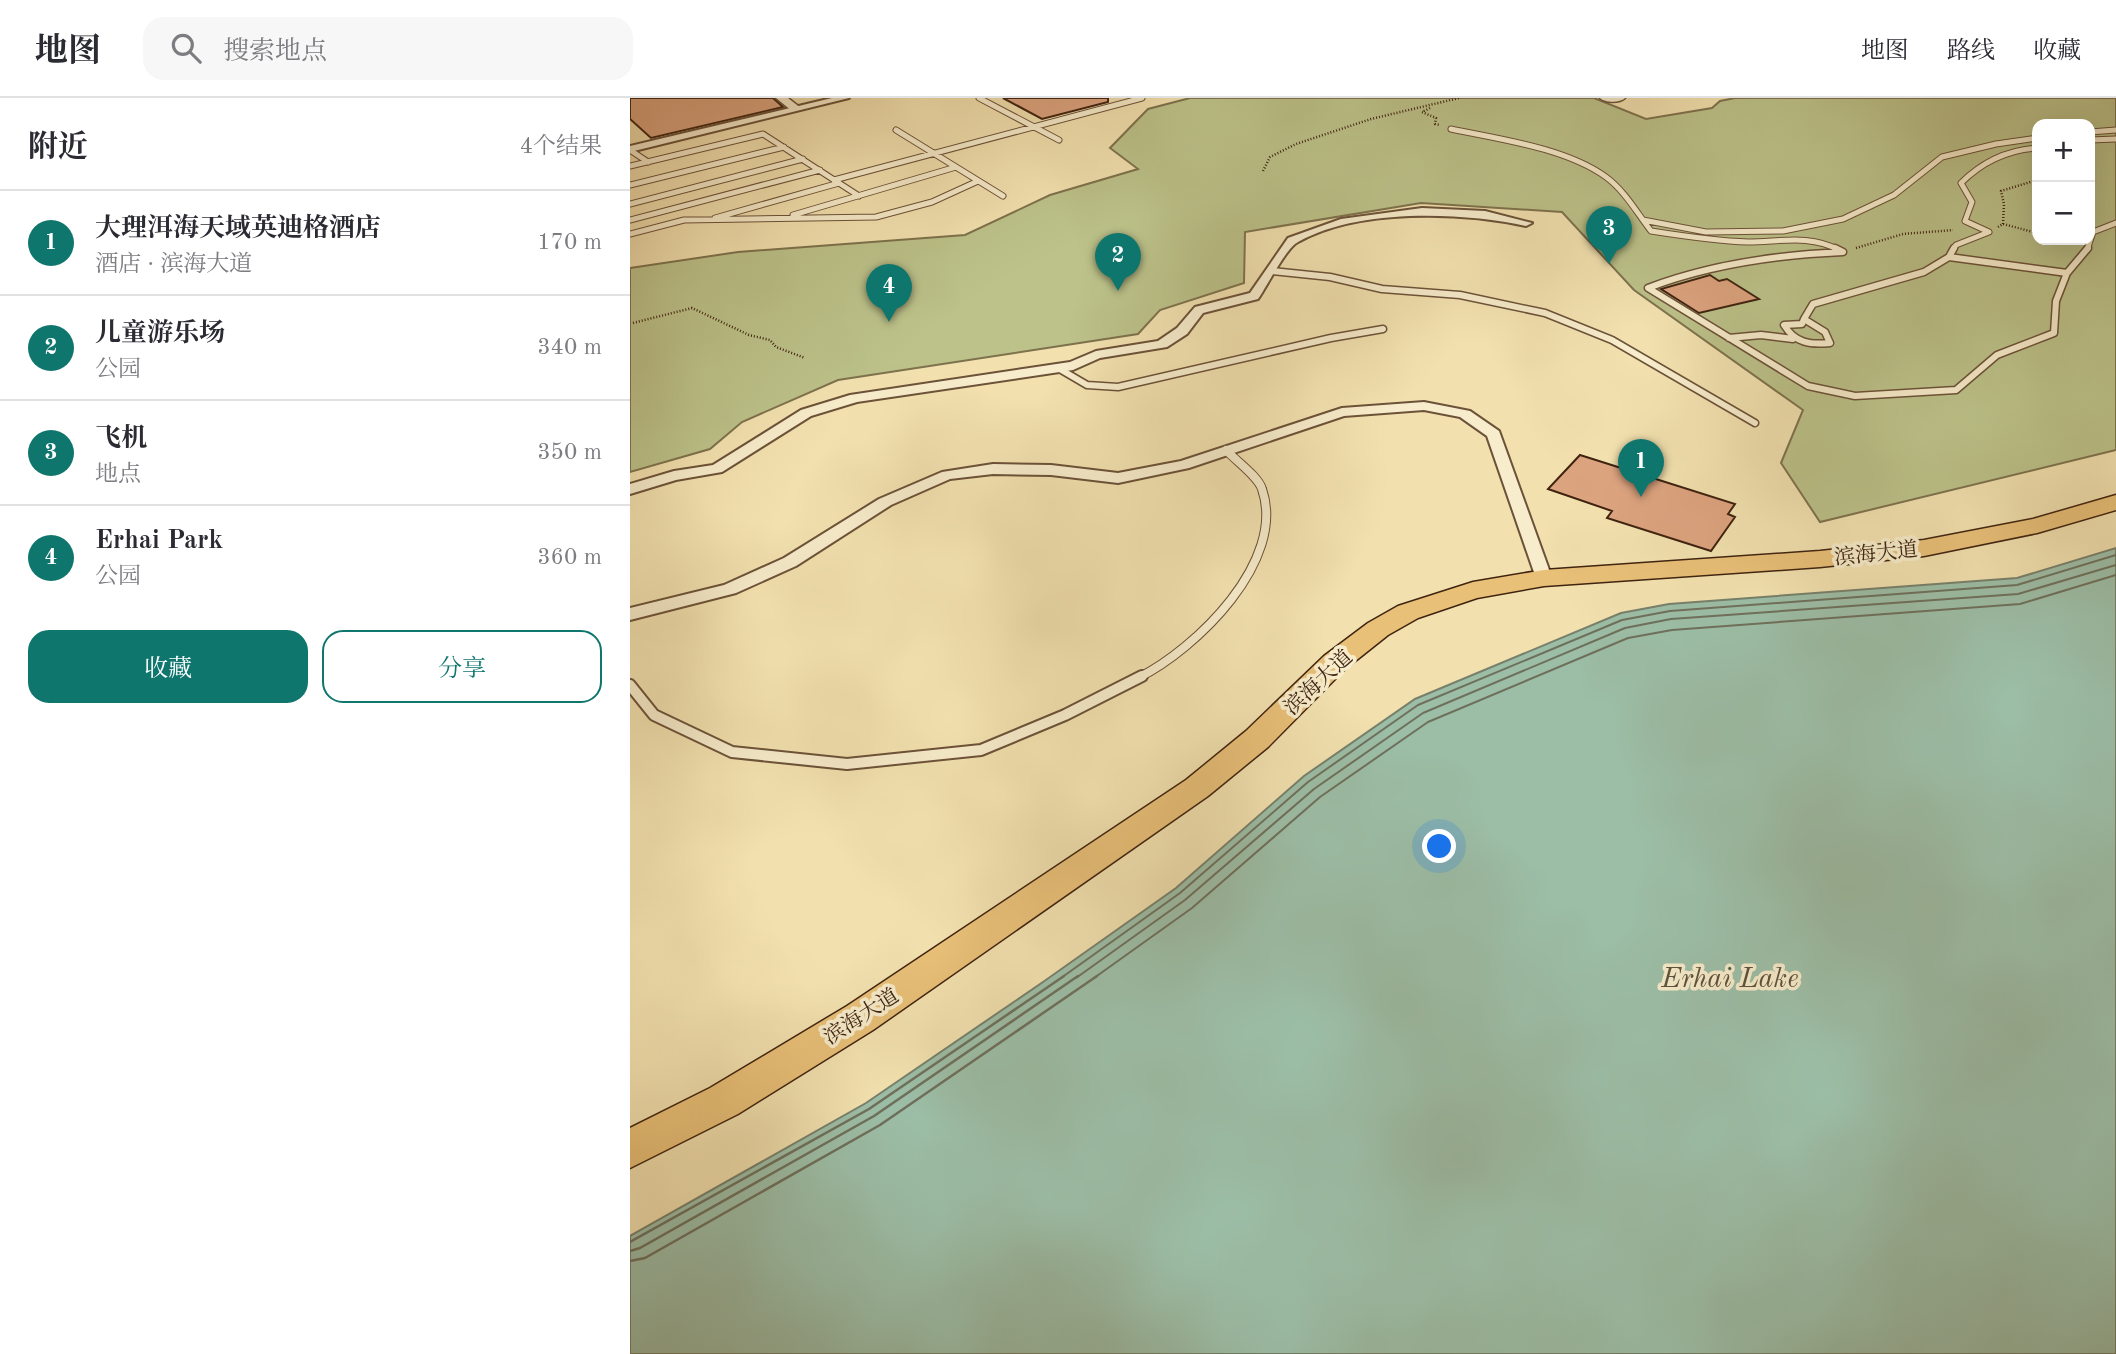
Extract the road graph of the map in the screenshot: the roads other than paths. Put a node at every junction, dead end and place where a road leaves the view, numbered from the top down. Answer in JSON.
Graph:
{"nodes":[{"id":1,"x":780,"y":98,"type":"edge"},
{"id":2,"x":844,"y":98,"type":"edge"},
{"id":3,"x":979,"y":98,"type":"edge"},
{"id":4,"x":1142,"y":98,"type":"edge"},
{"id":5,"x":1605,"y":98,"type":"edge"},
{"id":6,"x":1620,"y":98,"type":"edge"},
{"id":7,"x":796,"y":109,"type":"junction"},
{"id":8,"x":1034,"y":127,"type":"junction"},
{"id":9,"x":1451,"y":129,"type":"road end"},
{"id":10,"x":896,"y":130,"type":"dead end"},
{"id":11,"x":2116,"y":130,"type":"edge"},
{"id":12,"x":2095,"y":132,"type":"edge"},
{"id":13,"x":2032,"y":139,"type":"edge"},
{"id":14,"x":2116,"y":139,"type":"edge"},
{"id":15,"x":1059,"y":140,"type":"dead end"},
{"id":16,"x":2095,"y":140,"type":"edge"},
{"id":17,"x":784,"y":147,"type":"junction"},
{"id":18,"x":2032,"y":148,"type":"edge"},
{"id":19,"x":630,"y":149,"type":"edge"},
{"id":20,"x":934,"y":153,"type":"junction"},
{"id":21,"x":803,"y":159,"type":"junction"},
{"id":22,"x":648,"y":162,"type":"junction"},
{"id":23,"x":630,"y":166,"type":"edge"},
{"id":24,"x":956,"y":167,"type":"junction"},
{"id":25,"x":820,"y":170,"type":"junction"},
{"id":26,"x":837,"y":181,"type":"junction"},
{"id":27,"x":978,"y":181,"type":"junction"},
{"id":28,"x":630,"y":185,"type":"edge"},
{"id":29,"x":859,"y":196,"type":"junction"},
{"id":30,"x":1003,"y":196,"type":"dead end"},
{"id":31,"x":630,"y":204,"type":"edge"},
{"id":32,"x":630,"y":220,"type":"edge"},
{"id":33,"x":776,"y":220,"type":"junction"},
{"id":34,"x":1643,"y":220,"type":"junction"},
{"id":35,"x":704,"y":221,"type":"junction"},
{"id":36,"x":1526,"y":223,"type":"dead end"},
{"id":37,"x":2116,"y":223,"type":"edge"},
{"id":38,"x":630,"y":234,"type":"edge"},
{"id":39,"x":1949,"y":257,"type":"junction"},
{"id":40,"x":1272,"y":271,"type":"junction"},
{"id":41,"x":2067,"y":273,"type":"junction"},
{"id":42,"x":1803,"y":319,"type":"junction"},
{"id":43,"x":1383,"y":329,"type":"dead end"},
{"id":44,"x":1729,"y":338,"type":"junction"},
{"id":45,"x":1793,"y":339,"type":"junction"},
{"id":46,"x":1058,"y":368,"type":"junction"},
{"id":47,"x":1755,"y":423,"type":"dead end"},
{"id":48,"x":1226,"y":450,"type":"junction"},
{"id":49,"x":630,"y":489,"type":"edge"},
{"id":50,"x":2112,"y":505,"type":"edge"},
{"id":51,"x":1544,"y":578,"type":"junction"},
{"id":52,"x":630,"y":614,"type":"edge"},
{"id":53,"x":630,"y":685,"type":"edge"},
{"id":54,"x":630,"y":1149,"type":"edge"}],
"edges":[{"from":1,"to":7,"type":"street"},
{"from":2,"to":7,"type":"street"},
{"from":3,"to":8,"type":"lane"},
{"from":4,"to":8,"type":"lane"},
{"from":5,"to":6,"type":"street"},
{"from":7,"to":19,"type":"street"},
{"from":8,"to":15,"type":"lane"},
{"from":8,"to":20,"type":"lane"},
{"from":9,"to":34,"type":"lane"},
{"from":10,"to":20,"type":"lane"},
{"from":11,"to":12,"type":"lane"},
{"from":13,"to":34,"type":"lane"},
{"from":14,"to":16,"type":"lane"},
{"from":17,"to":21,"type":"lane"},
{"from":17,"to":22,"type":"lane"},
{"from":17,"to":28,"type":"lane"},
{"from":18,"to":39,"type":"lane"},
{"from":19,"to":22,"type":"lane"},
{"from":20,"to":24,"type":"lane"},
{"from":20,"to":26,"type":"lane"},
{"from":21,"to":25,"type":"lane"},
{"from":21,"to":31,"type":"lane"},
{"from":22,"to":23,"type":"lane"},
{"from":24,"to":27,"type":"lane"},
{"from":24,"to":29,"type":"lane"},
{"from":25,"to":26,"type":"lane"},
{"from":25,"to":32,"type":"lane"},
{"from":26,"to":29,"type":"lane"},
{"from":26,"to":35,"type":"lane"},
{"from":27,"to":30,"type":"lane"},
{"from":27,"to":33,"type":"lane"},
{"from":29,"to":33,"type":"lane"},
{"from":33,"to":35,"type":"lane"},
{"from":34,"to":44,"type":"lane"},
{"from":35,"to":38,"type":"lane"},
{"from":36,"to":40,"type":"street"},
{"from":37,"to":41,"type":"lane"},
{"from":39,"to":41,"type":"lane"},
{"from":39,"to":42,"type":"lane"},
{"from":40,"to":46,"type":"street"},
{"from":40,"to":47,"type":"lane"},
{"from":41,"to":44,"type":"lane"},
{"from":42,"to":45,"type":"lane"},
{"from":42,"to":45,"type":"lane"},
{"from":43,"to":46,"type":"lane"},
{"from":44,"to":45,"type":"lane"},
{"from":46,"to":49,"type":"street"},
{"from":48,"to":51,"type":"street"},
{"from":48,"to":52,"type":"street"},
{"from":48,"to":53,"type":"lane"},
{"from":50,"to":51,"type":"main road","name":"滨海大道"},
{"from":51,"to":54,"type":"main road","name":"滨海大道"}]}
